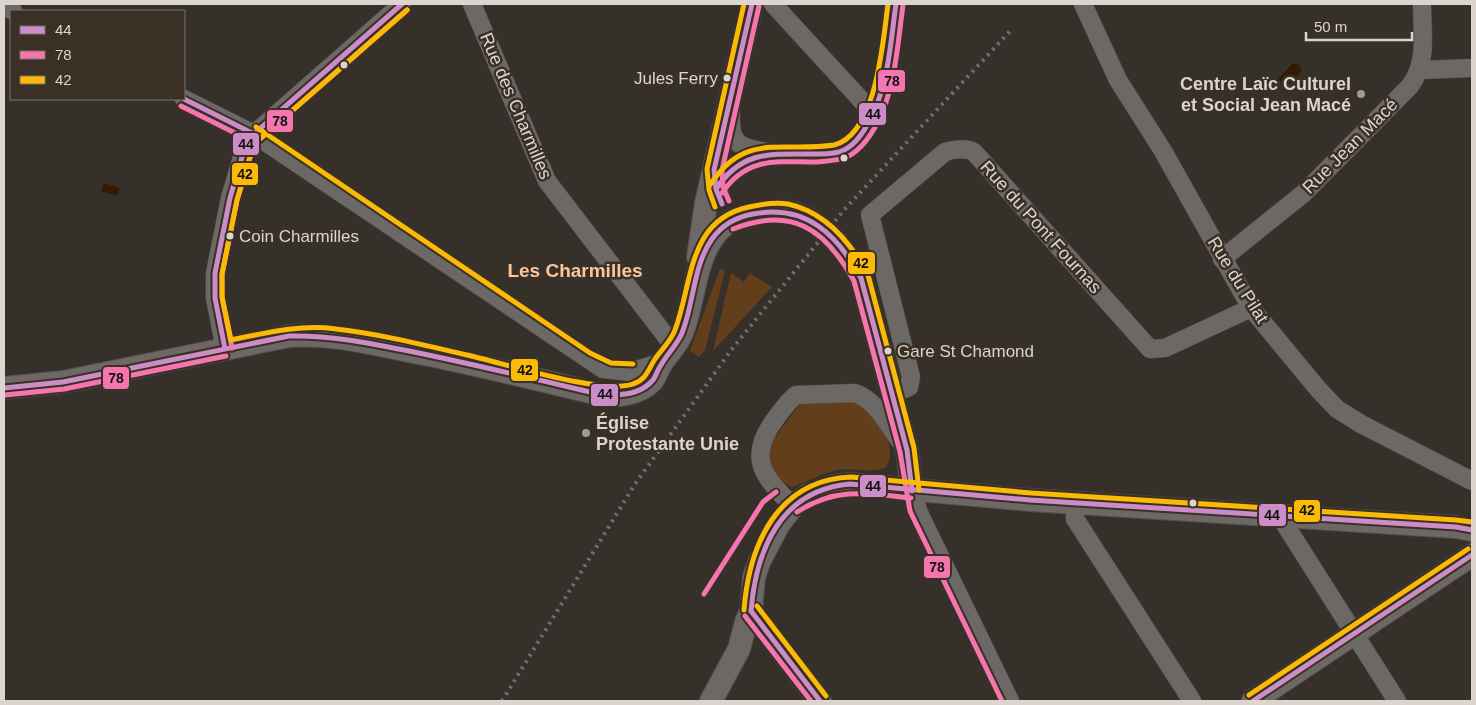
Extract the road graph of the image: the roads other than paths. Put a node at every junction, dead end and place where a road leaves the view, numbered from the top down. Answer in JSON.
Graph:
{"nodes":[{"id":1,"x":402,"y":4,"type":"edge"},
{"id":2,"x":472,"y":4,"type":"edge"},
{"id":3,"x":752,"y":4,"type":"edge"},
{"id":4,"x":773,"y":4,"type":"edge"},
{"id":5,"x":896,"y":4,"type":"edge"},
{"id":6,"x":1084,"y":4,"type":"edge"},
{"id":7,"x":1422,"y":4,"type":"edge"},
{"id":8,"x":1472,"y":68,"type":"edge"},
{"id":9,"x":1420,"y":70,"type":"junction"},
{"id":10,"x":733,"y":83,"type":"junction"},
{"id":11,"x":185,"y":100,"type":"edge"},
{"id":12,"x":873,"y":113,"type":"junction"},
{"id":13,"x":252,"y":133,"type":"junction"},
{"id":14,"x":775,"y":154,"type":"junction"},
{"id":15,"x":715,"y":180,"type":"junction"},
{"id":16,"x":730,"y":222,"type":"junction"},
{"id":17,"x":1222,"y":259,"type":"junction"},
{"id":18,"x":697,"y":276,"type":"junction"},
{"id":19,"x":1251,"y":308,"type":"junction"},
{"id":20,"x":225,"y":349,"type":"junction"},
{"id":21,"x":668,"y":355,"type":"junction"},
{"id":22,"x":603,"y":369,"type":"junction"},
{"id":23,"x":4,"y":388,"type":"edge"},
{"id":24,"x":899,"y":392,"type":"junction"},
{"id":25,"x":598,"y":394,"type":"junction"},
{"id":26,"x":908,"y":450,"type":"junction"},
{"id":27,"x":1472,"y":481,"type":"edge"},
{"id":28,"x":912,"y":490,"type":"junction"},
{"id":29,"x":1075,"y":503,"type":"junction"},
{"id":30,"x":793,"y":506,"type":"junction"},
{"id":31,"x":1279,"y":515,"type":"junction"},
{"id":32,"x":1472,"y":530,"type":"edge"},
{"id":33,"x":1472,"y":555,"type":"edge"},
{"id":34,"x":751,"y":611,"type":"junction"},
{"id":35,"x":1353,"y":634,"type":"junction"},
{"id":36,"x":710,"y":701,"type":"edge"},
{"id":37,"x":820,"y":701,"type":"edge"},
{"id":38,"x":1010,"y":701,"type":"edge"},
{"id":39,"x":1192,"y":701,"type":"edge"},
{"id":40,"x":1252,"y":701,"type":"edge"},
{"id":41,"x":1397,"y":701,"type":"edge"}],
"edges":[{"from":1,"to":13,"type":"street"},
{"from":2,"to":21,"type":"street","name":"Rue des Charmilles"},
{"from":3,"to":10,"type":"main road"},
{"from":4,"to":12,"type":"street"},
{"from":5,"to":12,"type":"street"},
{"from":6,"to":17,"type":"street","name":"Rue du Pilat"},
{"from":7,"to":9,"type":"street"},
{"from":8,"to":9,"type":"street"},
{"from":9,"to":17,"type":"street","name":"Rue Jean Macé"},
{"from":10,"to":14,"type":"street"},
{"from":10,"to":15,"type":"main road"},
{"from":11,"to":13,"type":"street"},
{"from":12,"to":14,"type":"street"},
{"from":13,"to":20,"type":"street"},
{"from":13,"to":22,"type":"street"},
{"from":14,"to":15,"type":"street"},
{"from":15,"to":16,"type":"main road"},
{"from":15,"to":18,"type":"main road"},
{"from":16,"to":18,"type":"main road"},
{"from":16,"to":24,"type":"main road"},
{"from":17,"to":19,"type":"street","name":"Rue du Pilat"},
{"from":18,"to":21,"type":"main road"},
{"from":19,"to":24,"type":"street","name":"Rue du Pont Fournas"},
{"from":19,"to":27,"type":"street","name":"Rue du Pilat"},
{"from":20,"to":23,"type":"main road"},
{"from":20,"to":25,"type":"main road"},
{"from":21,"to":22,"type":"street"},
{"from":21,"to":25,"type":"main road"},
{"from":22,"to":25,"type":"street"},
{"from":24,"to":26,"type":"main road"},
{"from":26,"to":28,"type":"main road"},
{"from":26,"to":30,"type":"street"},
{"from":28,"to":29,"type":"main road"},
{"from":28,"to":30,"type":"main road"},
{"from":28,"to":38,"type":"street"},
{"from":29,"to":31,"type":"main road"},
{"from":29,"to":39,"type":"street"},
{"from":30,"to":34,"type":"main road"},
{"from":31,"to":32,"type":"main road"},
{"from":31,"to":35,"type":"street"},
{"from":33,"to":35,"type":"main road"},
{"from":34,"to":36,"type":"main road"},
{"from":34,"to":37,"type":"main road"},
{"from":35,"to":40,"type":"main road"},
{"from":35,"to":41,"type":"street"}]}
